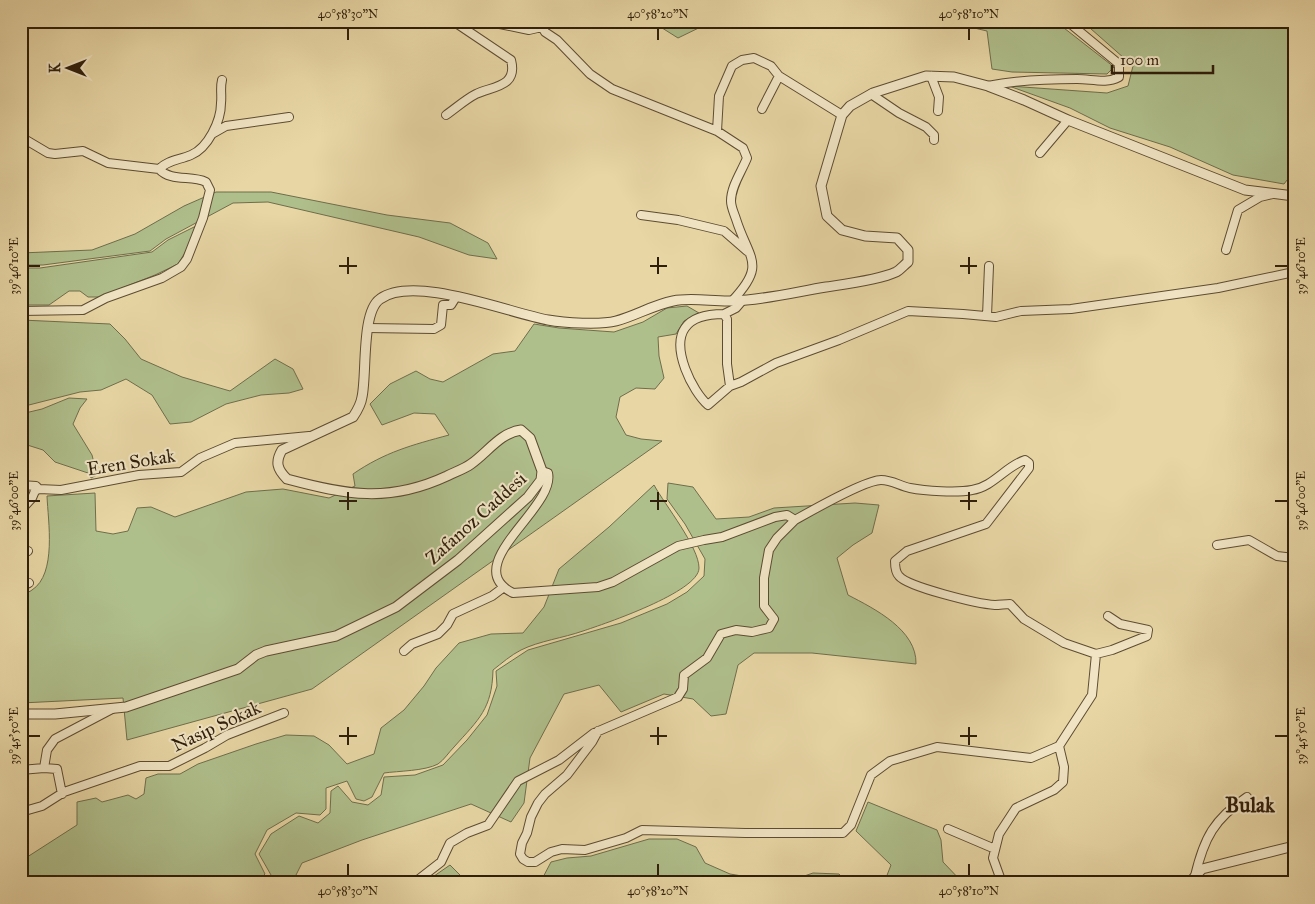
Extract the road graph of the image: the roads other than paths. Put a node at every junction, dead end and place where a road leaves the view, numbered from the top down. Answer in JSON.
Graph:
{"nodes":[{"id":1,"x":453,"y":21,"type":"edge"},
{"id":2,"x":485,"y":21,"type":"edge"},
{"id":3,"x":1066,"y":21,"type":"edge"},
{"id":4,"x":542,"y":24,"type":"edge"},
{"id":5,"x":780,"y":76,"type":"junction"},
{"id":6,"x":931,"y":76,"type":"junction"},
{"id":7,"x":222,"y":80,"type":"dead end"},
{"id":8,"x":988,"y":86,"type":"junction"},
{"id":9,"x":871,"y":94,"type":"junction"},
{"id":10,"x":762,"y":109,"type":"dead end"},
{"id":11,"x":938,"y":111,"type":"dead end"},
{"id":12,"x":446,"y":115,"type":"dead end"},
{"id":13,"x":842,"y":115,"type":"junction"},
{"id":14,"x":289,"y":117,"type":"dead end"},
{"id":15,"x":1068,"y":120,"type":"junction"},
{"id":16,"x":717,"y":131,"type":"junction"},
{"id":17,"x":210,"y":135,"type":"junction"},
{"id":18,"x":21,"y":138,"type":"edge"},
{"id":19,"x":934,"y":140,"type":"dead end"},
{"id":20,"x":1040,"y":153,"type":"dead end"},
{"id":21,"x":159,"y":169,"type":"junction"},
{"id":22,"x":1275,"y":193,"type":"junction"},
{"id":23,"x":1294,"y":196,"type":"edge"},
{"id":24,"x":641,"y":215,"type":"dead end"},
{"id":25,"x":1226,"y":250,"type":"dead end"},
{"id":26,"x":749,"y":252,"type":"junction"},
{"id":27,"x":989,"y":266,"type":"dead end"},
{"id":28,"x":1294,"y":272,"type":"edge"},
{"id":29,"x":456,"y":297,"type":"junction"},
{"id":30,"x":737,"y":301,"type":"junction"},
{"id":31,"x":21,"y":311,"type":"edge"},
{"id":32,"x":724,"y":314,"type":"junction"},
{"id":33,"x":987,"y":316,"type":"junction"},
{"id":34,"x":368,"y":328,"type":"junction"},
{"id":35,"x":730,"y":386,"type":"junction"},
{"id":36,"x":309,"y":436,"type":"junction"},
{"id":37,"x":542,"y":471,"type":"junction"},
{"id":38,"x":21,"y":485,"type":"edge"},
{"id":39,"x":39,"y":489,"type":"junction"},
{"id":40,"x":21,"y":510,"type":"edge"},
{"id":41,"x":794,"y":520,"type":"junction"},
{"id":42,"x":1217,"y":545,"type":"dead end"},
{"id":43,"x":1294,"y":558,"type":"edge"},
{"id":44,"x":504,"y":587,"type":"junction"},
{"id":45,"x":1108,"y":616,"type":"dead end"},
{"id":46,"x":404,"y":651,"type":"dead end"},
{"id":47,"x":1096,"y":654,"type":"junction"},
{"id":48,"x":112,"y":709,"type":"junction"},
{"id":49,"x":284,"y":713,"type":"dead end"},
{"id":50,"x":21,"y":714,"type":"edge"},
{"id":51,"x":598,"y":731,"type":"junction"},
{"id":52,"x":1059,"y":746,"type":"junction"},
{"id":53,"x":44,"y":768,"type":"junction"},
{"id":54,"x":21,"y":770,"type":"edge"},
{"id":55,"x":62,"y":794,"type":"junction"},
{"id":56,"x":1247,"y":798,"type":"dead end"},
{"id":57,"x":21,"y":812,"type":"edge"},
{"id":58,"x":948,"y":829,"type":"dead end"},
{"id":59,"x":1294,"y":846,"type":"edge"},
{"id":60,"x":995,"y":849,"type":"junction"},
{"id":61,"x":1192,"y":879,"type":"edge"},
{"id":62,"x":1001,"y":882,"type":"edge"},
{"id":63,"x":414,"y":883,"type":"edge"},
{"id":64,"x":1059,"y":883,"type":"edge"}],
"edges":[{"from":1,"to":12,"type":"street"},
{"from":2,"to":4,"type":"street"},
{"from":3,"to":8,"type":"street"},
{"from":4,"to":16,"type":"street"},
{"from":5,"to":10,"type":"street"},
{"from":5,"to":13,"type":"street"},
{"from":5,"to":16,"type":"street"},
{"from":6,"to":8,"type":"street"},
{"from":6,"to":9,"type":"street"},
{"from":6,"to":11,"type":"street"},
{"from":7,"to":17,"type":"street"},
{"from":8,"to":15,"type":"street"},
{"from":9,"to":13,"type":"street"},
{"from":9,"to":19,"type":"street"},
{"from":13,"to":30,"type":"street","name":"Zafanoz Caddesi"},
{"from":14,"to":17,"type":"street"},
{"from":15,"to":20,"type":"street"},
{"from":15,"to":22,"type":"street"},
{"from":16,"to":26,"type":"street"},
{"from":17,"to":21,"type":"street"},
{"from":18,"to":21,"type":"street"},
{"from":21,"to":31,"type":"street"},
{"from":22,"to":23,"type":"street"},
{"from":22,"to":25,"type":"street"},
{"from":24,"to":26,"type":"street"},
{"from":26,"to":30,"type":"street"},
{"from":27,"to":33,"type":"street"},
{"from":28,"to":33,"type":"street"},
{"from":29,"to":30,"type":"street","name":"Zafanoz Caddesi"},
{"from":29,"to":34,"type":"street","name":"Zafanoz Caddesi"},
{"from":29,"to":34,"type":"street"},
{"from":30,"to":32,"type":"street"},
{"from":32,"to":35,"type":"street"},
{"from":32,"to":35,"type":"street"},
{"from":33,"to":35,"type":"street"},
{"from":34,"to":36,"type":"street","name":"Zafanoz Caddesi"},
{"from":36,"to":37,"type":"street","name":"Zafanoz Caddesi"},
{"from":36,"to":39,"type":"street","name":"Eren Sokak"},
{"from":37,"to":44,"type":"street"},
{"from":37,"to":48,"type":"street","name":"Zafanoz Caddesi"},
{"from":38,"to":39,"type":"street","name":"Eren Sokak"},
{"from":39,"to":40,"type":"street"},
{"from":41,"to":44,"type":"street"},
{"from":41,"to":47,"type":"street"},
{"from":41,"to":51,"type":"street"},
{"from":42,"to":43,"type":"street"},
{"from":44,"to":46,"type":"street"},
{"from":45,"to":47,"type":"street"},
{"from":47,"to":52,"type":"street"},
{"from":48,"to":50,"type":"street","name":"Zafanoz Caddesi"},
{"from":48,"to":53,"type":"street"},
{"from":49,"to":55,"type":"street","name":"Nasip Sokak"},
{"from":51,"to":52,"type":"street"},
{"from":51,"to":63,"type":"street"},
{"from":52,"to":60,"type":"street"},
{"from":53,"to":54,"type":"street"},
{"from":53,"to":55,"type":"street"},
{"from":55,"to":57,"type":"street","name":"Nasip Sokak"},
{"from":56,"to":61,"type":"street"},
{"from":58,"to":60,"type":"street"},
{"from":59,"to":61,"type":"street"},
{"from":60,"to":62,"type":"street"},
{"from":62,"to":64,"type":"street"}]}
